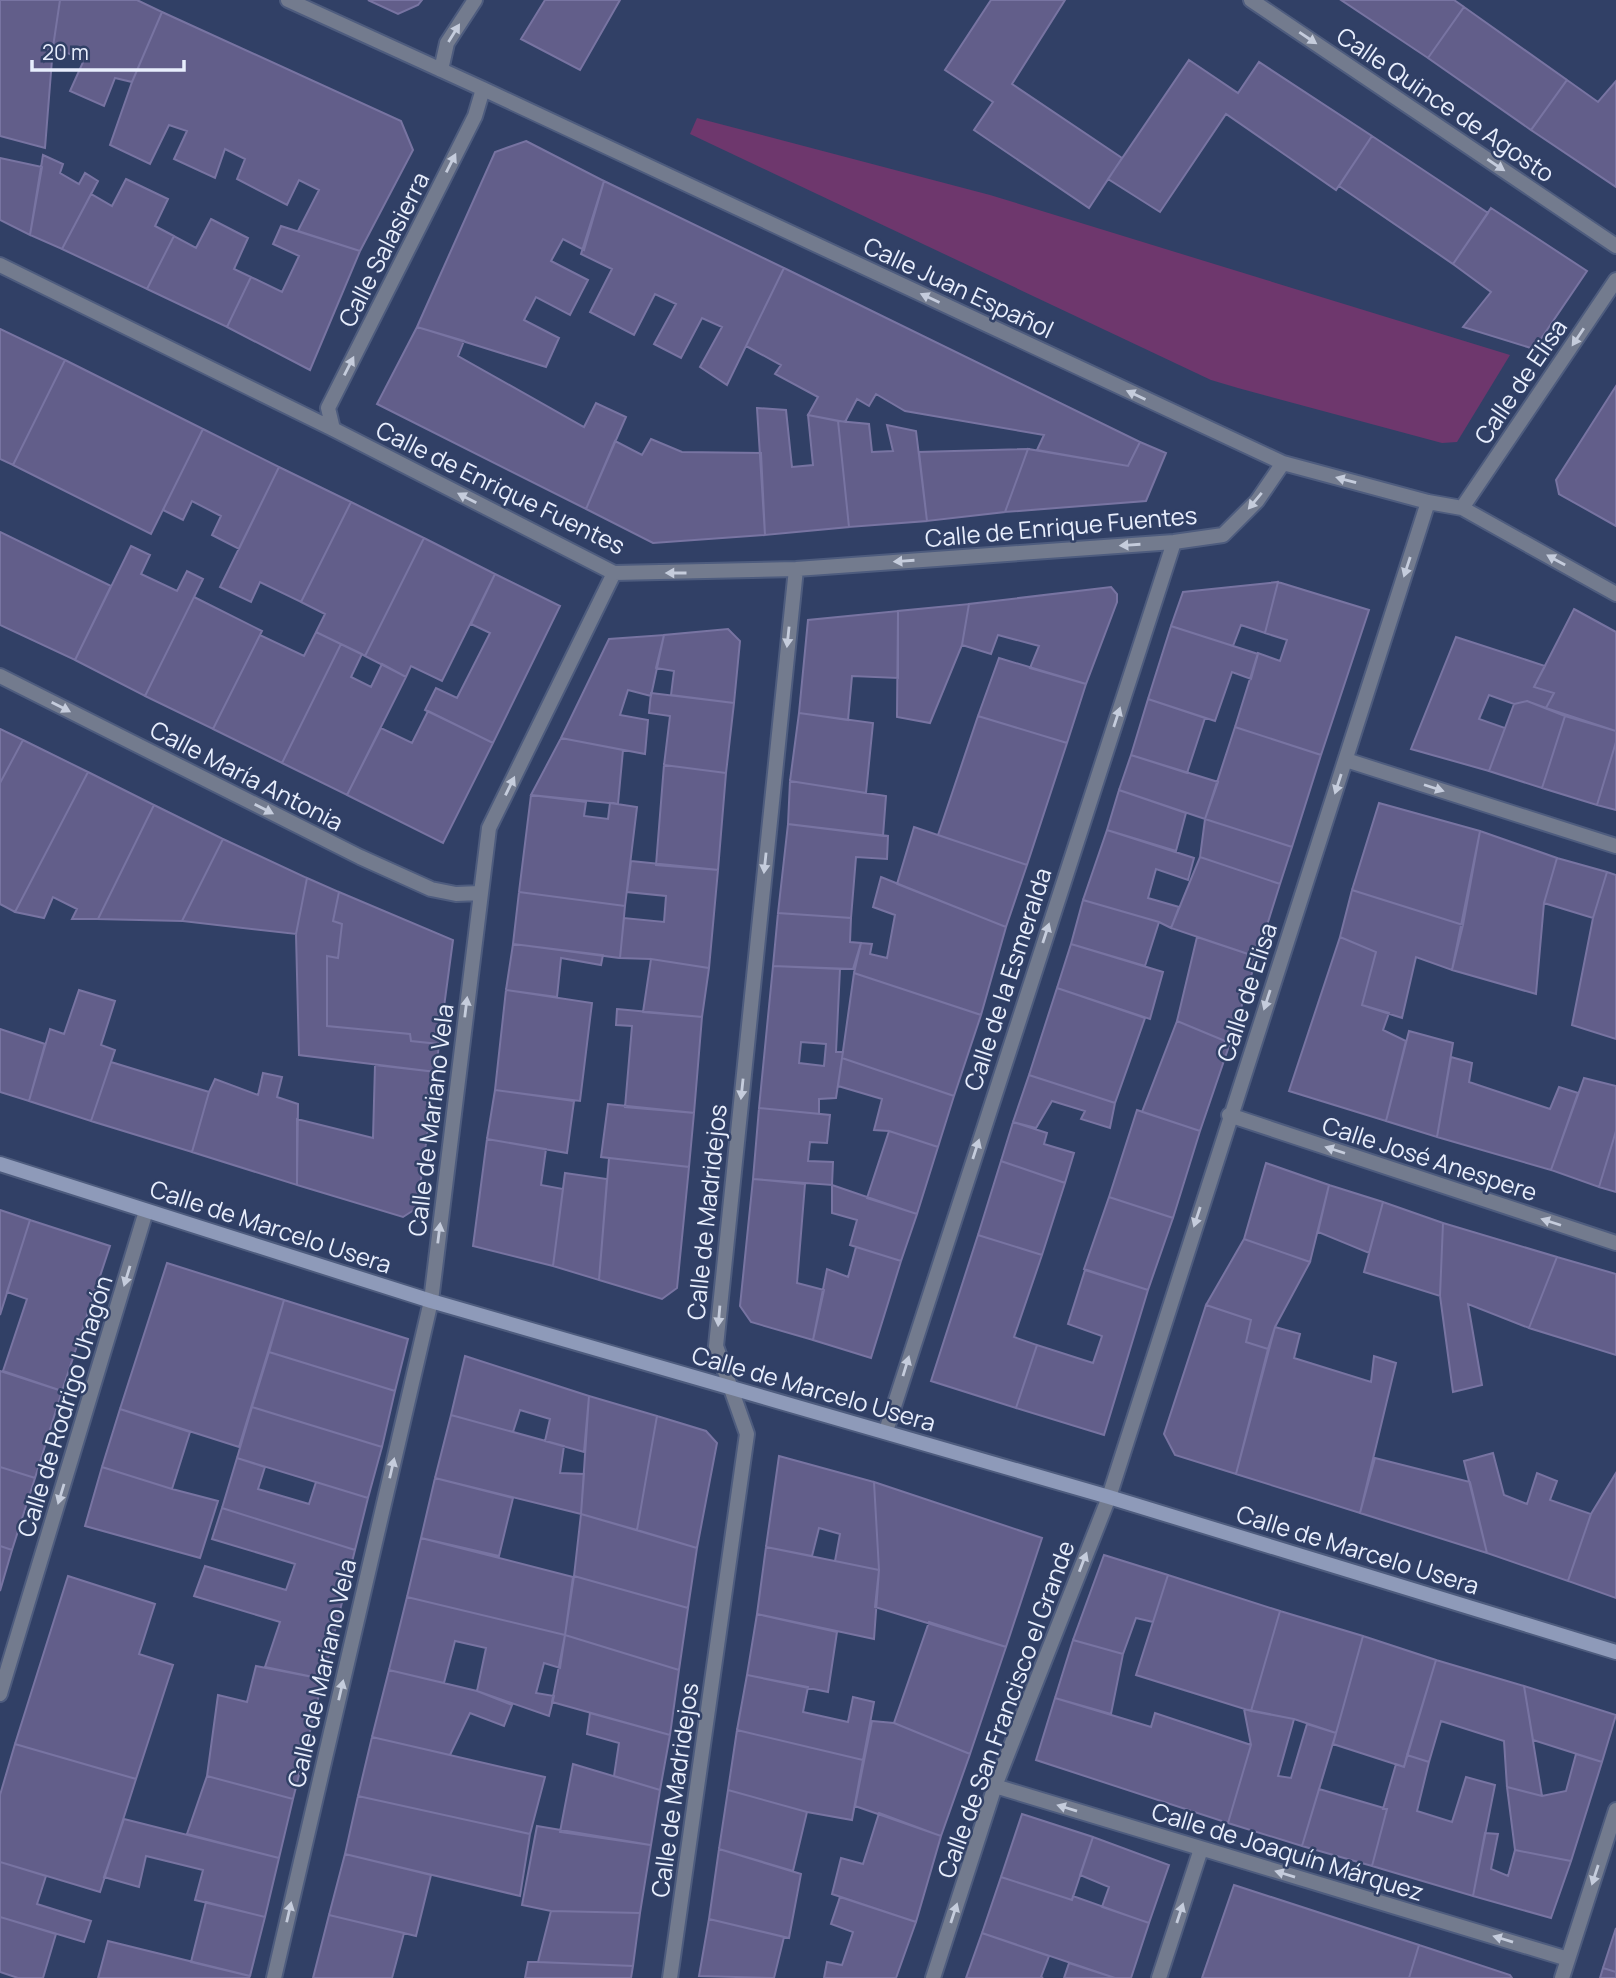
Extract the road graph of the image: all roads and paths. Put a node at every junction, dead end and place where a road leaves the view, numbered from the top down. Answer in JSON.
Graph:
{"nodes":[{"id":1,"x":288,"y":0,"type":"edge"},
{"id":2,"x":475,"y":0,"type":"edge"},
{"id":3,"x":1251,"y":0,"type":"edge"},
{"id":4,"x":441,"y":70,"type":"junction"},
{"id":5,"x":483,"y":89,"type":"junction"},
{"id":6,"x":1616,"y":246,"type":"edge"},
{"id":7,"x":0,"y":265,"type":"edge"},
{"id":8,"x":1616,"y":280,"type":"edge"},
{"id":9,"x":333,"y":429,"type":"junction"},
{"id":10,"x":1283,"y":464,"type":"junction"},
{"id":11,"x":1428,"y":502,"type":"junction"},
{"id":12,"x":1462,"y":508,"type":"junction"},
{"id":13,"x":1174,"y":541,"type":"junction"},
{"id":14,"x":796,"y":569,"type":"junction"},
{"id":15,"x":614,"y":573,"type":"junction"},
{"id":16,"x":1616,"y":594,"type":"edge"},
{"id":17,"x":0,"y":676,"type":"edge"},
{"id":18,"x":1346,"y":760,"type":"junction"},
{"id":19,"x":1616,"y":846,"type":"edge"},
{"id":20,"x":480,"y":893,"type":"junction"},
{"id":21,"x":1230,"y":1115,"type":"junction"},
{"id":22,"x":0,"y":1164,"type":"edge"},
{"id":23,"x":146,"y":1211,"type":"junction"},
{"id":24,"x":1616,"y":1243,"type":"edge"},
{"id":25,"x":431,"y":1301,"type":"junction"},
{"id":26,"x":733,"y":1389,"type":"junction"},
{"id":27,"x":886,"y":1431,"type":"junction"},
{"id":28,"x":1109,"y":1497,"type":"junction"},
{"id":29,"x":1616,"y":1651,"type":"edge"},
{"id":30,"x":0,"y":1694,"type":"edge"},
{"id":31,"x":995,"y":1786,"type":"junction"},
{"id":32,"x":1616,"y":1810,"type":"edge"},
{"id":33,"x":1200,"y":1849,"type":"junction"},
{"id":34,"x":1568,"y":1959,"type":"junction"},
{"id":35,"x":274,"y":1978,"type":"edge"},
{"id":36,"x":670,"y":1978,"type":"edge"},
{"id":37,"x":933,"y":1978,"type":"edge"},
{"id":38,"x":1159,"y":1978,"type":"edge"},
{"id":39,"x":1562,"y":1978,"type":"edge"}],
"edges":[{"from":1,"to":4,"type":"street","name":"Calle Juan Español"},
{"from":4,"to":2,"type":"street","one_way":true},
{"from":3,"to":6,"type":"street","name":"Calle Quince de Agosto","one_way":true},
{"from":4,"to":5,"type":"street","name":"Calle Juan Español"},
{"from":9,"to":5,"type":"street","name":"Calle Salasierra","one_way":true},
{"from":10,"to":5,"type":"street","name":"Calle Juan Español","one_way":true},
{"from":7,"to":9,"type":"street","name":"Calle de Enrique Fuentes"},
{"from":8,"to":12,"type":"street","name":"Calle de Elisa","one_way":true},
{"from":15,"to":9,"type":"street","name":"Calle de Enrique Fuentes","one_way":true},
{"from":11,"to":10,"type":"street","name":"Calle Juan Español","one_way":true},
{"from":10,"to":13,"type":"street","name":"Calle de Enrique Fuentes","one_way":true},
{"from":11,"to":12,"type":"street","name":"Calle Juan Español"},
{"from":11,"to":18,"type":"street","name":"Calle de Elisa","one_way":true},
{"from":16,"to":12,"type":"street","name":"Calle Juan Español","one_way":true},
{"from":13,"to":14,"type":"street","name":"Calle de Enrique Fuentes","one_way":true},
{"from":27,"to":13,"type":"street","name":"Calle de la Esmeralda","one_way":true},
{"from":14,"to":15,"type":"street","name":"Calle de Enrique Fuentes","one_way":true},
{"from":14,"to":26,"type":"street","name":"Calle de Madridejos","one_way":true},
{"from":20,"to":15,"type":"street","name":"Calle de Mariano Vela","one_way":true},
{"from":17,"to":20,"type":"street","name":"Calle María Antonia","one_way":true},
{"from":18,"to":19,"type":"street","one_way":true},
{"from":18,"to":21,"type":"street","name":"Calle de Elisa","one_way":true},
{"from":25,"to":20,"type":"street","name":"Calle de Mariano Vela","one_way":true},
{"from":24,"to":21,"type":"street","name":"Calle José Anespere","one_way":true},
{"from":21,"to":28,"type":"street","name":"Calle de Elisa","one_way":true},
{"from":22,"to":23,"type":"main road","name":"Calle de Marcelo Usera"},
{"from":23,"to":25,"type":"main road","name":"Calle de Marcelo Usera"},
{"from":23,"to":30,"type":"street","name":"Calle de Rodrigo Uhagón","one_way":true},
{"from":25,"to":26,"type":"main road","name":"Calle de Marcelo Usera"},
{"from":35,"to":25,"type":"street","name":"Calle de Mariano Vela","one_way":true},
{"from":26,"to":27,"type":"main road","name":"Calle de Marcelo Usera"},
{"from":26,"to":36,"type":"street","name":"Calle de Madridejos"},
{"from":27,"to":28,"type":"main road","name":"Calle de Marcelo Usera"},
{"from":28,"to":29,"type":"main road","name":"Calle de Marcelo Usera"},
{"from":31,"to":28,"type":"street","name":"Calle de San Francisco el Grande","one_way":true},
{"from":33,"to":31,"type":"street","name":"Calle de Joaquín Márquez","one_way":true},
{"from":37,"to":31,"type":"street","name":"Calle de San Francisco el Grande","one_way":true},
{"from":32,"to":34,"type":"street","one_way":true},
{"from":34,"to":33,"type":"street","name":"Calle de Joaquín Márquez","one_way":true},
{"from":38,"to":33,"type":"street","one_way":true},
{"from":34,"to":39,"type":"street"}]}
